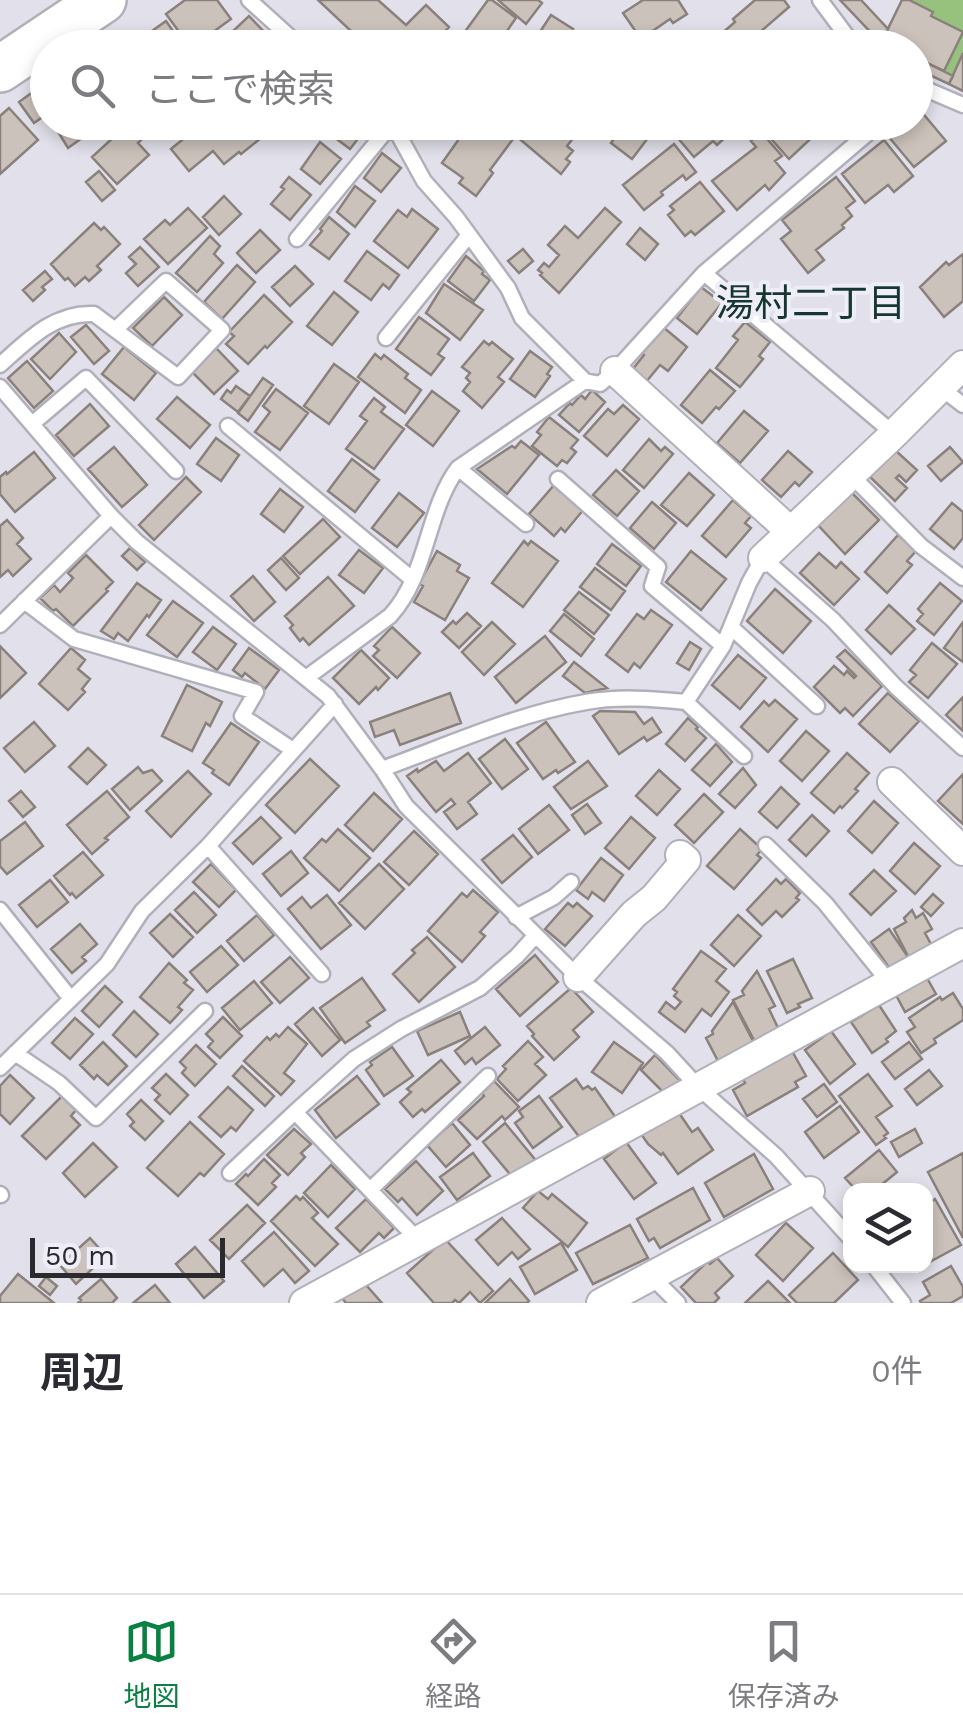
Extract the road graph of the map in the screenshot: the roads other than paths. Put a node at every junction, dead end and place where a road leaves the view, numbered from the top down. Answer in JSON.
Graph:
{"nodes":[{"id":1,"x":103,"y":0,"type":"edge"},
{"id":2,"x":249,"y":0,"type":"edge"},
{"id":3,"x":820,"y":0,"type":"edge"},
{"id":4,"x":58,"y":30,"type":"edge"},
{"id":5,"x":282,"y":30,"type":"edge"},
{"id":6,"x":842,"y":30,"type":"edge"},
{"id":7,"x":30,"y":49,"type":"edge"},
{"id":8,"x":0,"y":69,"type":"edge"},
{"id":9,"x":933,"y":95,"type":"edge"},
{"id":10,"x":963,"y":105,"type":"edge"},
{"id":11,"x":375,"y":140,"type":"edge"},
{"id":12,"x":401,"y":140,"type":"edge"},
{"id":13,"x":859,"y":140,"type":"edge"},
{"id":14,"x":469,"y":234,"type":"junction"},
{"id":15,"x":297,"y":239,"type":"dead end"},
{"id":16,"x":704,"y":273,"type":"junction"},
{"id":17,"x":115,"y":330,"type":"junction"},
{"id":18,"x":386,"y":338,"type":"dead end"},
{"id":19,"x":0,"y":364,"type":"edge"},
{"id":20,"x":963,"y":364,"type":"edge"},
{"id":21,"x":615,"y":371,"type":"junction"},
{"id":22,"x":586,"y":381,"type":"junction"},
{"id":23,"x":0,"y":387,"type":"edge"},
{"id":24,"x":952,"y":397,"type":"edge"},
{"id":25,"x":32,"y":424,"type":"junction"},
{"id":26,"x":228,"y":426,"type":"dead end"},
{"id":27,"x":894,"y":434,"type":"junction"},
{"id":28,"x":458,"y":468,"type":"junction"},
{"id":29,"x":176,"y":472,"type":"dead end"},
{"id":30,"x":851,"y":474,"type":"junction"},
{"id":31,"x":558,"y":479,"type":"dead end"},
{"id":32,"x":111,"y":516,"type":"junction"},
{"id":33,"x":526,"y":524,"type":"dead end"},
{"id":34,"x":790,"y":531,"type":"junction"},
{"id":35,"x":763,"y":558,"type":"junction"},
{"id":36,"x":963,"y":578,"type":"edge"},
{"id":37,"x":412,"y":579,"type":"junction"},
{"id":38,"x":24,"y":601,"type":"junction"},
{"id":39,"x":0,"y":625,"type":"edge"},
{"id":40,"x":731,"y":627,"type":"junction"},
{"id":41,"x":723,"y":646,"type":"junction"},
{"id":42,"x":306,"y":678,"type":"junction"},
{"id":43,"x":686,"y":702,"type":"junction"},
{"id":44,"x":335,"y":704,"type":"junction"},
{"id":45,"x":817,"y":706,"type":"dead end"},
{"id":46,"x":963,"y":748,"type":"edge"},
{"id":47,"x":293,"y":750,"type":"junction"},
{"id":48,"x":744,"y":756,"type":"dead end"},
{"id":49,"x":382,"y":769,"type":"junction"},
{"id":50,"x":892,"y":782,"type":"dead end"},
{"id":51,"x":766,"y":844,"type":"dead end"},
{"id":52,"x":208,"y":846,"type":"junction"},
{"id":53,"x":963,"y":851,"type":"edge"},
{"id":54,"x":680,"y":855,"type":"dead end"},
{"id":55,"x":570,"y":882,"type":"dead end"},
{"id":56,"x":0,"y":910,"type":"edge"},
{"id":57,"x":516,"y":917,"type":"junction"},
{"id":58,"x":535,"y":936,"type":"junction"},
{"id":59,"x":963,"y":943,"type":"edge"},
{"id":60,"x":322,"y":974,"type":"dead end"},
{"id":61,"x":578,"y":977,"type":"junction"},
{"id":62,"x":889,"y":982,"type":"junction"},
{"id":63,"x":71,"y":1000,"type":"junction"},
{"id":64,"x":206,"y":1011,"type":"dead end"},
{"id":65,"x":15,"y":1054,"type":"junction"},
{"id":66,"x":0,"y":1068,"type":"edge"},
{"id":67,"x":488,"y":1076,"type":"dead end"},
{"id":68,"x":699,"y":1088,"type":"junction"},
{"id":69,"x":294,"y":1112,"type":"junction"},
{"id":70,"x":230,"y":1174,"type":"dead end"},
{"id":71,"x":370,"y":1190,"type":"junction"},
{"id":72,"x":810,"y":1191,"type":"junction"},
{"id":73,"x":843,"y":1230,"type":"edge"},
{"id":74,"x":420,"y":1241,"type":"junction"},
{"id":75,"x":879,"y":1273,"type":"edge"},
{"id":76,"x":651,"y":1276,"type":"junction"},
{"id":77,"x":304,"y":1303,"type":"edge"},
{"id":78,"x":602,"y":1303,"type":"edge"},
{"id":79,"x":678,"y":1303,"type":"edge"},
{"id":80,"x":903,"y":1303,"type":"edge"}],
"edges":[{"from":1,"to":4,"type":"main road"},
{"from":2,"to":5,"type":"lane"},
{"from":3,"to":6,"type":"lane"},
{"from":7,"to":8,"type":"main road"},
{"from":9,"to":10,"type":"lane"},
{"from":11,"to":15,"type":"lane"},
{"from":12,"to":14,"type":"lane"},
{"from":13,"to":16,"type":"lane"},
{"from":14,"to":18,"type":"lane"},
{"from":14,"to":22,"type":"lane"},
{"from":16,"to":21,"type":"lane"},
{"from":16,"to":27,"type":"lane"},
{"from":17,"to":17,"type":"lane"},
{"from":17,"to":19,"type":"lane"},
{"from":20,"to":24,"type":"street"},
{"from":21,"to":22,"type":"lane"},
{"from":21,"to":34,"type":"street"},
{"from":22,"to":28,"type":"lane"},
{"from":23,"to":25,"type":"lane"},
{"from":24,"to":27,"type":"street"},
{"from":25,"to":29,"type":"lane"},
{"from":25,"to":32,"type":"lane"},
{"from":26,"to":37,"type":"lane"},
{"from":27,"to":30,"type":"street"},
{"from":28,"to":33,"type":"lane"},
{"from":28,"to":37,"type":"lane"},
{"from":30,"to":34,"type":"street"},
{"from":30,"to":36,"type":"lane"},
{"from":31,"to":41,"type":"lane"},
{"from":32,"to":38,"type":"lane"},
{"from":32,"to":42,"type":"lane"},
{"from":34,"to":35,"type":"street"},
{"from":35,"to":40,"type":"lane"},
{"from":35,"to":46,"type":"lane"},
{"from":37,"to":42,"type":"lane"},
{"from":38,"to":39,"type":"lane"},
{"from":38,"to":47,"type":"lane"},
{"from":40,"to":41,"type":"lane"},
{"from":40,"to":45,"type":"lane"},
{"from":41,"to":43,"type":"lane"},
{"from":42,"to":44,"type":"lane"},
{"from":43,"to":48,"type":"lane"},
{"from":43,"to":49,"type":"lane"},
{"from":44,"to":47,"type":"lane"},
{"from":44,"to":49,"type":"lane"},
{"from":47,"to":52,"type":"lane"},
{"from":49,"to":57,"type":"lane"},
{"from":50,"to":53,"type":"street"},
{"from":51,"to":62,"type":"lane"},
{"from":52,"to":60,"type":"lane"},
{"from":52,"to":63,"type":"lane"},
{"from":54,"to":61,"type":"street"},
{"from":55,"to":57,"type":"lane"},
{"from":56,"to":63,"type":"lane"},
{"from":57,"to":58,"type":"lane"},
{"from":58,"to":61,"type":"lane"},
{"from":58,"to":69,"type":"lane"},
{"from":59,"to":62,"type":"street"},
{"from":61,"to":68,"type":"lane"},
{"from":62,"to":68,"type":"street"},
{"from":63,"to":65,"type":"lane"},
{"from":64,"to":65,"type":"lane"},
{"from":65,"to":66,"type":"lane"},
{"from":67,"to":71,"type":"lane"},
{"from":68,"to":72,"type":"lane"},
{"from":68,"to":74,"type":"street"},
{"from":69,"to":70,"type":"lane"},
{"from":69,"to":71,"type":"lane"},
{"from":71,"to":74,"type":"lane"},
{"from":72,"to":73,"type":"lane"},
{"from":72,"to":76,"type":"street"},
{"from":74,"to":77,"type":"street"},
{"from":75,"to":80,"type":"lane"},
{"from":76,"to":78,"type":"street"},
{"from":76,"to":79,"type":"lane"}]}
